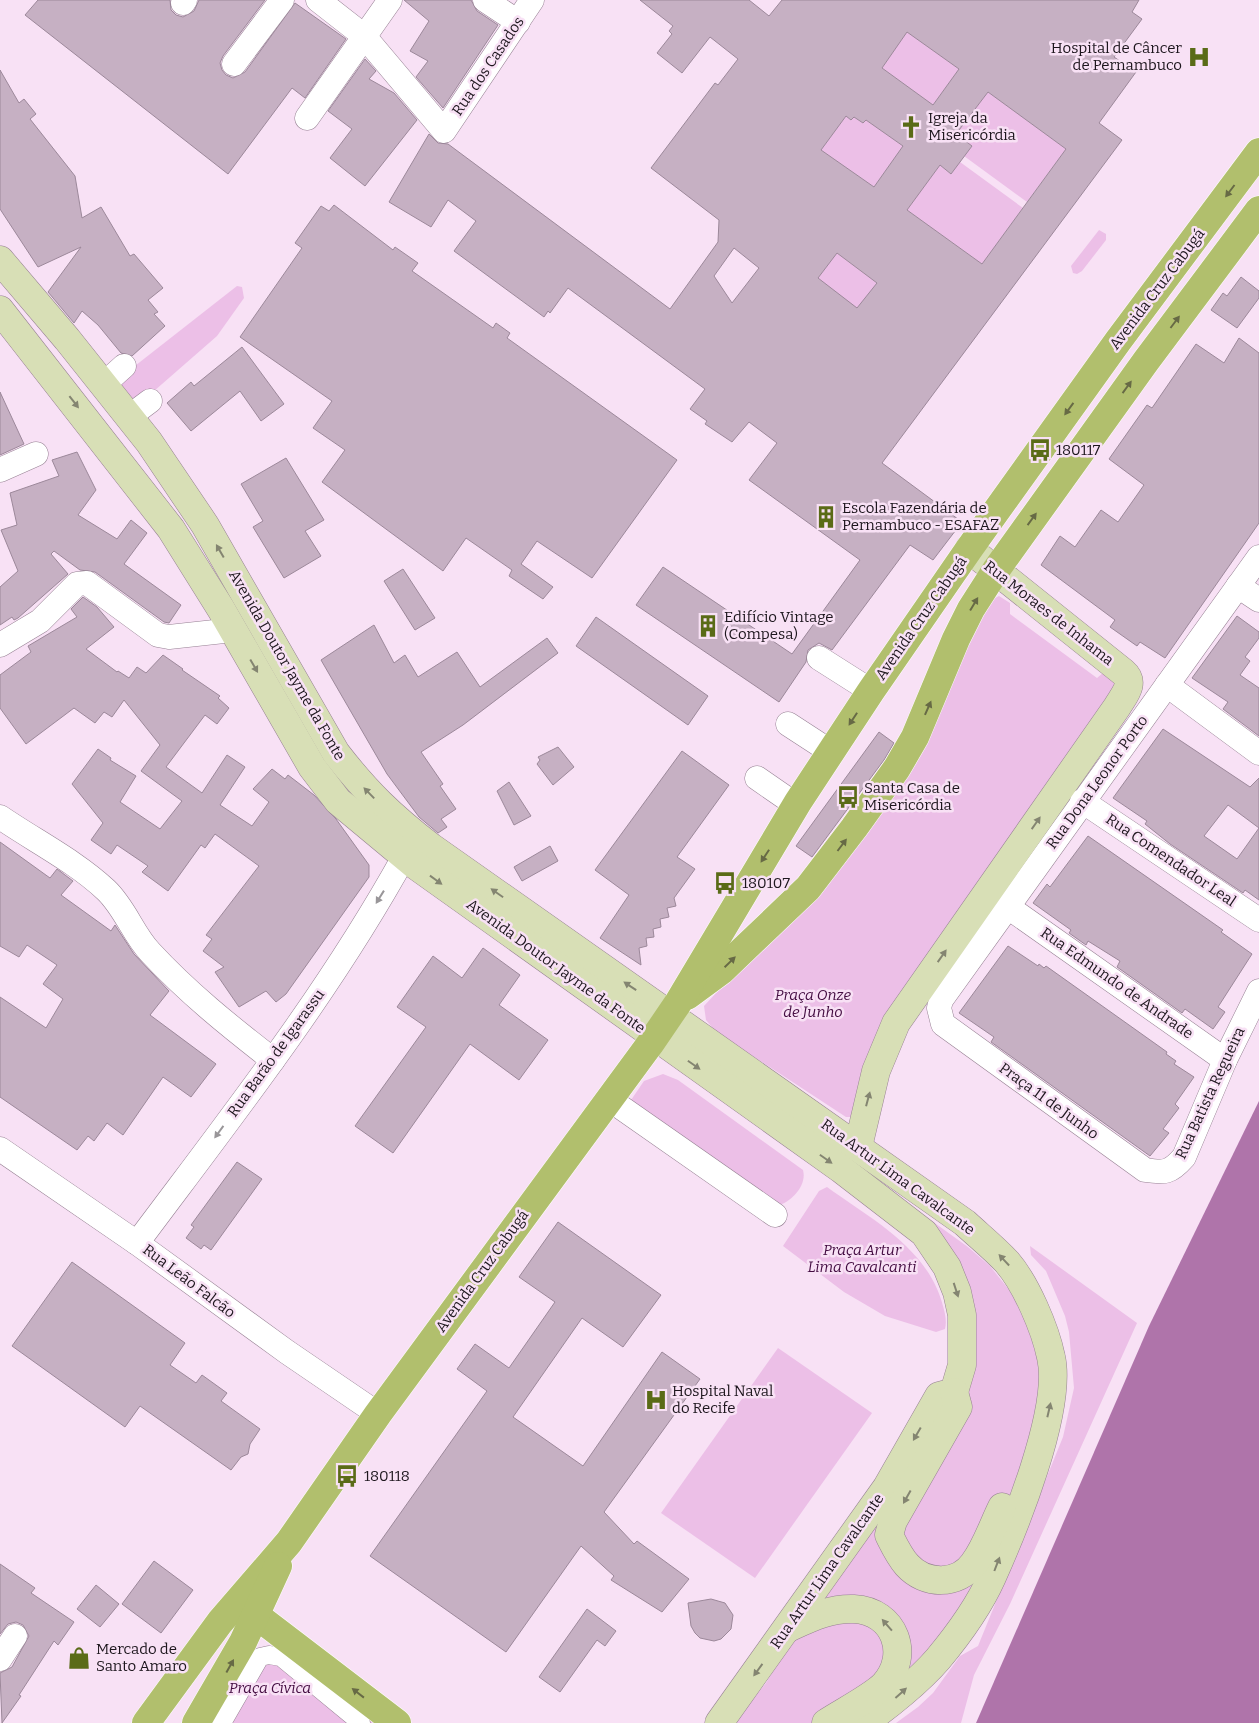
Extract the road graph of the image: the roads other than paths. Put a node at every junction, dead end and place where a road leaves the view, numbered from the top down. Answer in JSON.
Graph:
{"nodes":[{"id":1,"x":282,"y":0,"type":"edge"},
{"id":2,"x":318,"y":0,"type":"edge"},
{"id":3,"x":390,"y":0,"type":"edge"},
{"id":4,"x":484,"y":0,"type":"edge"},
{"id":5,"x":532,"y":0,"type":"edge"},
{"id":6,"x":518,"y":22,"type":"junction"},
{"id":7,"x":364,"y":36,"type":"junction"},
{"id":8,"x":234,"y":64,"type":"dead end"},
{"id":9,"x":307,"y":118,"type":"dead end"},
{"id":10,"x":1259,"y":152,"type":"edge"},
{"id":11,"x":1259,"y":210,"type":"edge"},
{"id":12,"x":0,"y":260,"type":"edge"},
{"id":13,"x":0,"y":310,"type":"edge"},
{"id":14,"x":82,"y":358,"type":"junction"},
{"id":15,"x":44,"y":363,"type":"junction"},
{"id":16,"x":124,"y":366,"type":"dead end"},
{"id":17,"x":104,"y":384,"type":"junction"},
{"id":18,"x":36,"y":454,"type":"dead end"},
{"id":19,"x":0,"y":470,"type":"edge"},
{"id":20,"x":969,"y":549,"type":"junction"},
{"id":21,"x":1259,"y":557,"type":"edge"},
{"id":22,"x":996,"y":570,"type":"junction"},
{"id":23,"x":1238,"y":586,"type":"junction"},
{"id":24,"x":1259,"y":600,"type":"edge"},
{"id":25,"x":233,"y":630,"type":"junction"},
{"id":26,"x":0,"y":645,"type":"edge"},
{"id":27,"x":819,"y":658,"type":"dead end"},
{"id":28,"x":1129,"y":677,"type":"joint"},
{"id":29,"x":1167,"y":685,"type":"junction"},
{"id":30,"x":871,"y":691,"type":"junction"},
{"id":31,"x":788,"y":724,"type":"dead end"},
{"id":32,"x":831,"y":752,"type":"junction"},
{"id":33,"x":1259,"y":753,"type":"edge"},
{"id":34,"x":756,"y":778,"type":"dead end"},
{"id":35,"x":1082,"y":801,"type":"junction"},
{"id":36,"x":796,"y":805,"type":"junction"},
{"id":37,"x":0,"y":817,"type":"edge"},
{"id":38,"x":405,"y":855,"type":"junction"},
{"id":39,"x":1008,"y":907,"type":"junction"},
{"id":40,"x":1259,"y":920,"type":"edge"},
{"id":41,"x":1259,"y":991,"type":"edge"},
{"id":42,"x":939,"y":1008,"type":"joint"},
{"id":43,"x":667,"y":1018,"type":"junction"},
{"id":44,"x":273,"y":1060,"type":"junction"},
{"id":45,"x":1225,"y":1060,"type":"junction"},
{"id":46,"x":609,"y":1099,"type":"junction"},
{"id":47,"x":858,"y":1147,"type":"junction"},
{"id":48,"x":0,"y":1149,"type":"edge"},
{"id":49,"x":1174,"y":1168,"type":"joint"},
{"id":50,"x":775,"y":1215,"type":"dead end"},
{"id":51,"x":138,"y":1243,"type":"junction"},
{"id":52,"x":954,"y":1392,"type":"junction"},
{"id":53,"x":378,"y":1414,"type":"junction"},
{"id":54,"x":1037,"y":1460,"type":"junction"},
{"id":55,"x":289,"y":1542,"type":"junction"},
{"id":56,"x":257,"y":1616,"type":"junction"},
{"id":57,"x":220,"y":1622,"type":"junction"},
{"id":58,"x":787,"y":1629,"type":"junction"},
{"id":59,"x":15,"y":1636,"type":"dead end"},
{"id":60,"x":0,"y":1659,"type":"edge"},
{"id":61,"x":146,"y":1723,"type":"edge"},
{"id":62,"x":169,"y":1723,"type":"edge"},
{"id":63,"x":196,"y":1723,"type":"edge"},
{"id":64,"x":222,"y":1723,"type":"edge"},
{"id":65,"x":361,"y":1723,"type":"edge"},
{"id":66,"x":396,"y":1723,"type":"edge"},
{"id":67,"x":719,"y":1723,"type":"edge"},
{"id":68,"x":826,"y":1723,"type":"edge"},
{"id":69,"x":863,"y":1723,"type":"edge"}],
"edges":[{"from":1,"to":8,"type":"street"},
{"from":2,"to":7,"type":"street"},
{"from":3,"to":7,"type":"street"},
{"from":4,"to":6,"type":"street"},
{"from":5,"to":6,"type":"street","name":"Rua dos Casados"},
{"from":6,"to":7,"type":"street","name":"Rua dos Casados"},
{"from":7,"to":9,"type":"street"},
{"from":10,"to":20,"type":"main road","name":"Avenida Cruz Cabugá","one_way":true},
{"from":22,"to":11,"type":"main road","name":"Avenida Cruz Cabugá","one_way":true},
{"from":12,"to":14,"type":"main road","name":"Avenida Doutor Jayme da Fonte"},
{"from":13,"to":15,"type":"main road","name":"Avenida Doutor Jayme da Fonte"},
{"from":14,"to":15,"type":"main road"},
{"from":14,"to":17,"type":"main road","name":"Avenida Doutor Jayme da Fonte"},
{"from":15,"to":25,"type":"main road","name":"Avenida Doutor Jayme da Fonte","one_way":true},
{"from":16,"to":17,"type":"street"},
{"from":43,"to":17,"type":"main road","name":"Avenida Doutor Jayme da Fonte","one_way":true},
{"from":18,"to":19,"type":"street"},
{"from":20,"to":22,"type":"main road","name":"Rua Moraes de Inhama"},
{"from":20,"to":30,"type":"main road","name":"Avenida Cruz Cabugá"},
{"from":21,"to":23,"type":"street","name":"Rua Dona Leonor Porto"},
{"from":22,"to":28,"type":"main road","name":"Rua Moraes de Inhama"},
{"from":43,"to":22,"type":"main road","name":"Avenida Cruz Cabugá","one_way":true},
{"from":23,"to":24,"type":"street"},
{"from":23,"to":29,"type":"street","name":"Rua Dona Leonor Porto"},
{"from":25,"to":26,"type":"street"},
{"from":25,"to":38,"type":"main road","name":"Avenida Doutor Jayme da Fonte","one_way":true},
{"from":27,"to":30,"type":"street"},
{"from":47,"to":28,"type":"main road","name":"Rua Dona Leonor Porto","one_way":true},
{"from":29,"to":33,"type":"street"},
{"from":29,"to":35,"type":"street","name":"Rua Dona Leonor Porto"},
{"from":30,"to":32,"type":"main road","name":"Avenida Cruz Cabugá","one_way":true},
{"from":31,"to":32,"type":"street"},
{"from":32,"to":36,"type":"main road","name":"Avenida Cruz Cabugá"},
{"from":34,"to":36,"type":"street"},
{"from":35,"to":39,"type":"street","name":"Rua Dona Leonor Porto"},
{"from":35,"to":40,"type":"street","name":"Rua Comendador Leal"},
{"from":36,"to":43,"type":"main road","name":"Avenida Cruz Cabugá","one_way":true},
{"from":37,"to":44,"type":"street"},
{"from":38,"to":43,"type":"main road","name":"Avenida Doutor Jayme da Fonte","one_way":true},
{"from":38,"to":44,"type":"street","name":"Rua Barão de Igarassu","one_way":true},
{"from":39,"to":42,"type":"street","name":"Rua Dona Leonor Porto"},
{"from":39,"to":45,"type":"street","name":"Rua Edmundo de Andrade"},
{"from":41,"to":45,"type":"street","name":"Rua Batista Regueira"},
{"from":42,"to":49,"type":"street","name":"Praça 11 de Junho"},
{"from":43,"to":46,"type":"main road","name":"Avenida Cruz Cabugá"},
{"from":43,"to":47,"type":"main road","name":"Rua Artur Lima Cavalcante"},
{"from":43,"to":52,"type":"main road","name":"Rua Artur Lima Cavalcante","one_way":true},
{"from":44,"to":51,"type":"street","name":"Rua Barão de Igarassu","one_way":true},
{"from":45,"to":49,"type":"street","name":"Rua Batista Regueira"},
{"from":46,"to":50,"type":"street"},
{"from":46,"to":53,"type":"main road","name":"Avenida Cruz Cabugá"},
{"from":54,"to":47,"type":"main road","name":"Rua Artur Lima Cavalcante","one_way":true},
{"from":48,"to":51,"type":"street","name":"Rua Leão Falcão"},
{"from":51,"to":53,"type":"street","name":"Rua Leão Falcão"},
{"from":52,"to":54,"type":"main road","one_way":true},
{"from":52,"to":58,"type":"main road","name":"Rua Artur Lima Cavalcante","one_way":true},
{"from":53,"to":55,"type":"main road","name":"Avenida Cruz Cabugá"},
{"from":69,"to":54,"type":"main road","name":"Rua Artur Lima Cavalcante","one_way":true},
{"from":55,"to":56,"type":"main road","name":"Avenida Cruz Cabugá"},
{"from":55,"to":57,"type":"main road","name":"Avenida Cruz Cabugá"},
{"from":63,"to":56,"type":"main road","name":"Avenida Cruz Cabugá","one_way":true},
{"from":66,"to":56,"type":"main road","one_way":true},
{"from":57,"to":61,"type":"main road","name":"Avenida Cruz Cabugá"},
{"from":57,"to":62,"type":"main road"},
{"from":58,"to":67,"type":"main road","name":"Rua Artur Lima Cavalcante","one_way":true},
{"from":68,"to":58,"type":"main road","one_way":true},
{"from":59,"to":60,"type":"street"},
{"from":64,"to":65,"type":"street"}]}
